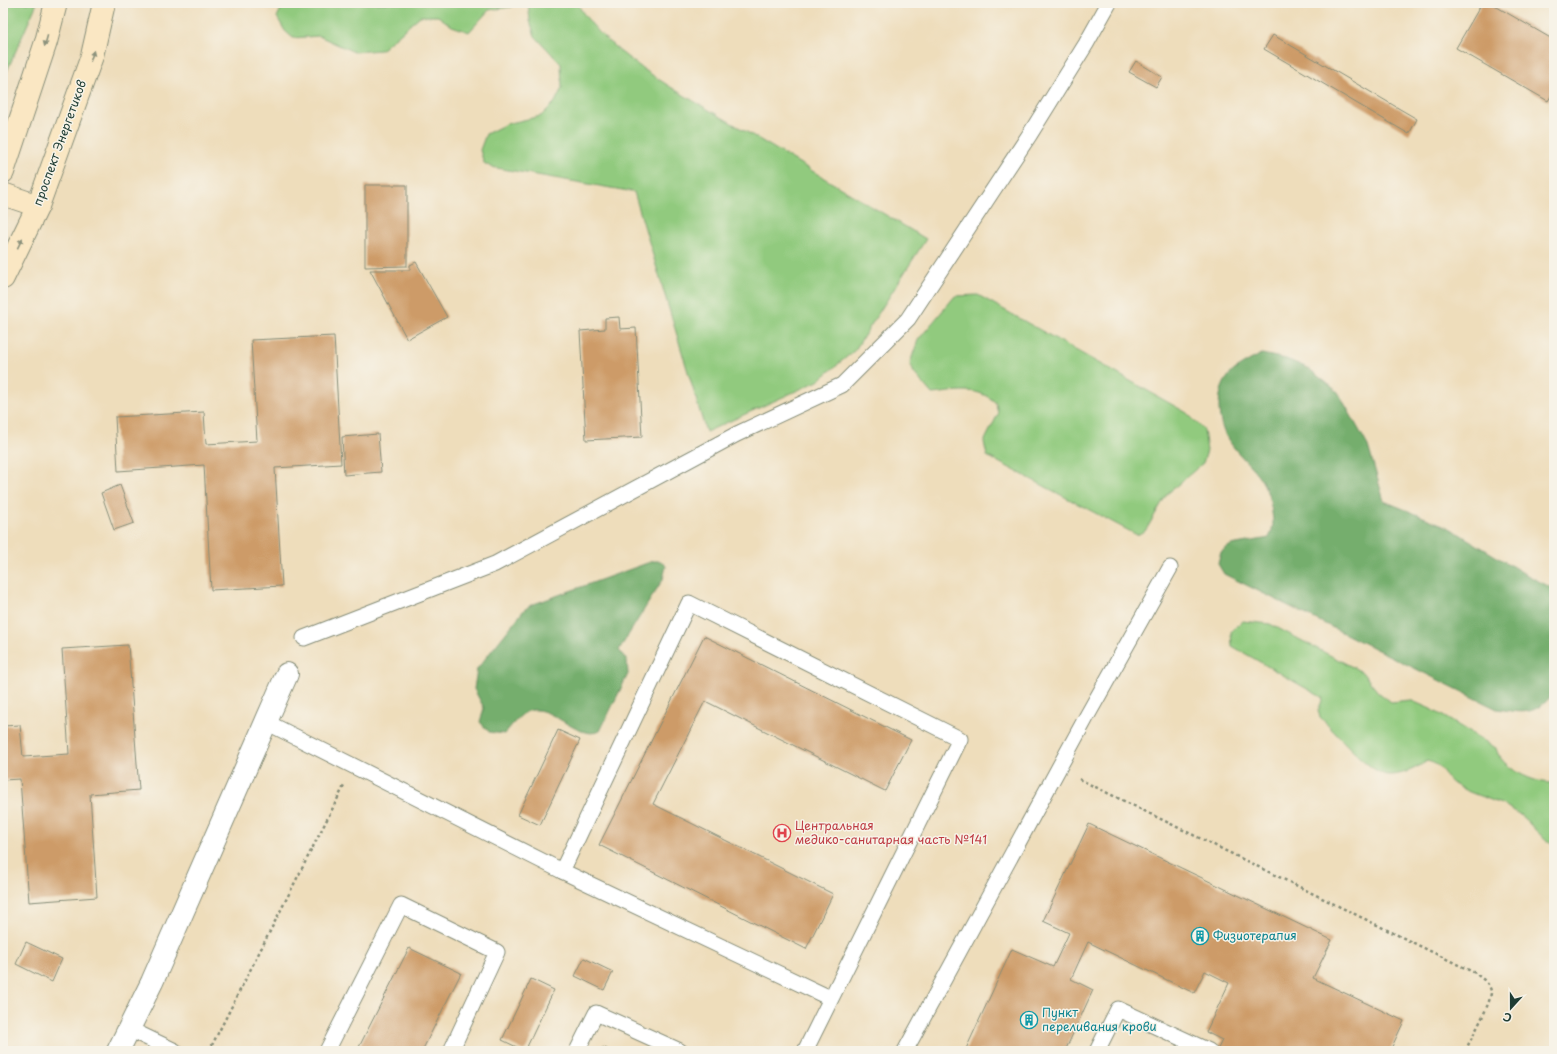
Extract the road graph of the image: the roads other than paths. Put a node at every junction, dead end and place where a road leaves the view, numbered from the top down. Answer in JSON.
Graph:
{"nodes":[{"id":1,"x":56,"y":3,"type":"edge"},
{"id":2,"x":104,"y":3,"type":"edge"},
{"id":3,"x":1109,"y":3,"type":"edge"},
{"id":4,"x":3,"y":172,"type":"edge"},
{"id":5,"x":3,"y":194,"type":"edge"},
{"id":6,"x":38,"y":206,"type":"junction"},
{"id":7,"x":3,"y":278,"type":"edge"},
{"id":8,"x":1170,"y":568,"type":"dead end"},
{"id":9,"x":304,"y":638,"type":"dead end"},
{"id":10,"x":287,"y":674,"type":"dead end"},
{"id":11,"x":266,"y":722,"type":"junction"},
{"id":12,"x":562,"y":871,"type":"junction"},
{"id":13,"x":830,"y":998,"type":"junction"},
{"id":14,"x":129,"y":1029,"type":"junction"},
{"id":15,"x":118,"y":1051,"type":"edge"},
{"id":16,"x":175,"y":1051,"type":"edge"},
{"id":17,"x":328,"y":1051,"type":"edge"},
{"id":18,"x":451,"y":1051,"type":"edge"},
{"id":19,"x":577,"y":1051,"type":"edge"},
{"id":20,"x":680,"y":1051,"type":"edge"},
{"id":21,"x":805,"y":1051,"type":"edge"},
{"id":22,"x":905,"y":1051,"type":"edge"},
{"id":23,"x":1097,"y":1051,"type":"edge"},
{"id":24,"x":1209,"y":1051,"type":"edge"}],
"edges":[{"from":1,"to":4,"type":"main road","one_way":true},
{"from":6,"to":2,"type":"main road","name":"проспект Энергетиков","one_way":true},
{"from":3,"to":9,"type":"lane"},
{"from":5,"to":6,"type":"main road"},
{"from":7,"to":6,"type":"main road","name":"проспект Энергетиков","one_way":true},
{"from":8,"to":22,"type":"lane"},
{"from":10,"to":11,"type":"street"},
{"from":11,"to":12,"type":"lane"},
{"from":11,"to":14,"type":"street"},
{"from":12,"to":13,"type":"lane"},
{"from":12,"to":13,"type":"lane"},
{"from":13,"to":21,"type":"lane"},
{"from":14,"to":15,"type":"street"},
{"from":14,"to":16,"type":"lane"},
{"from":17,"to":18,"type":"lane"},
{"from":19,"to":20,"type":"lane"},
{"from":23,"to":24,"type":"lane"}]}
